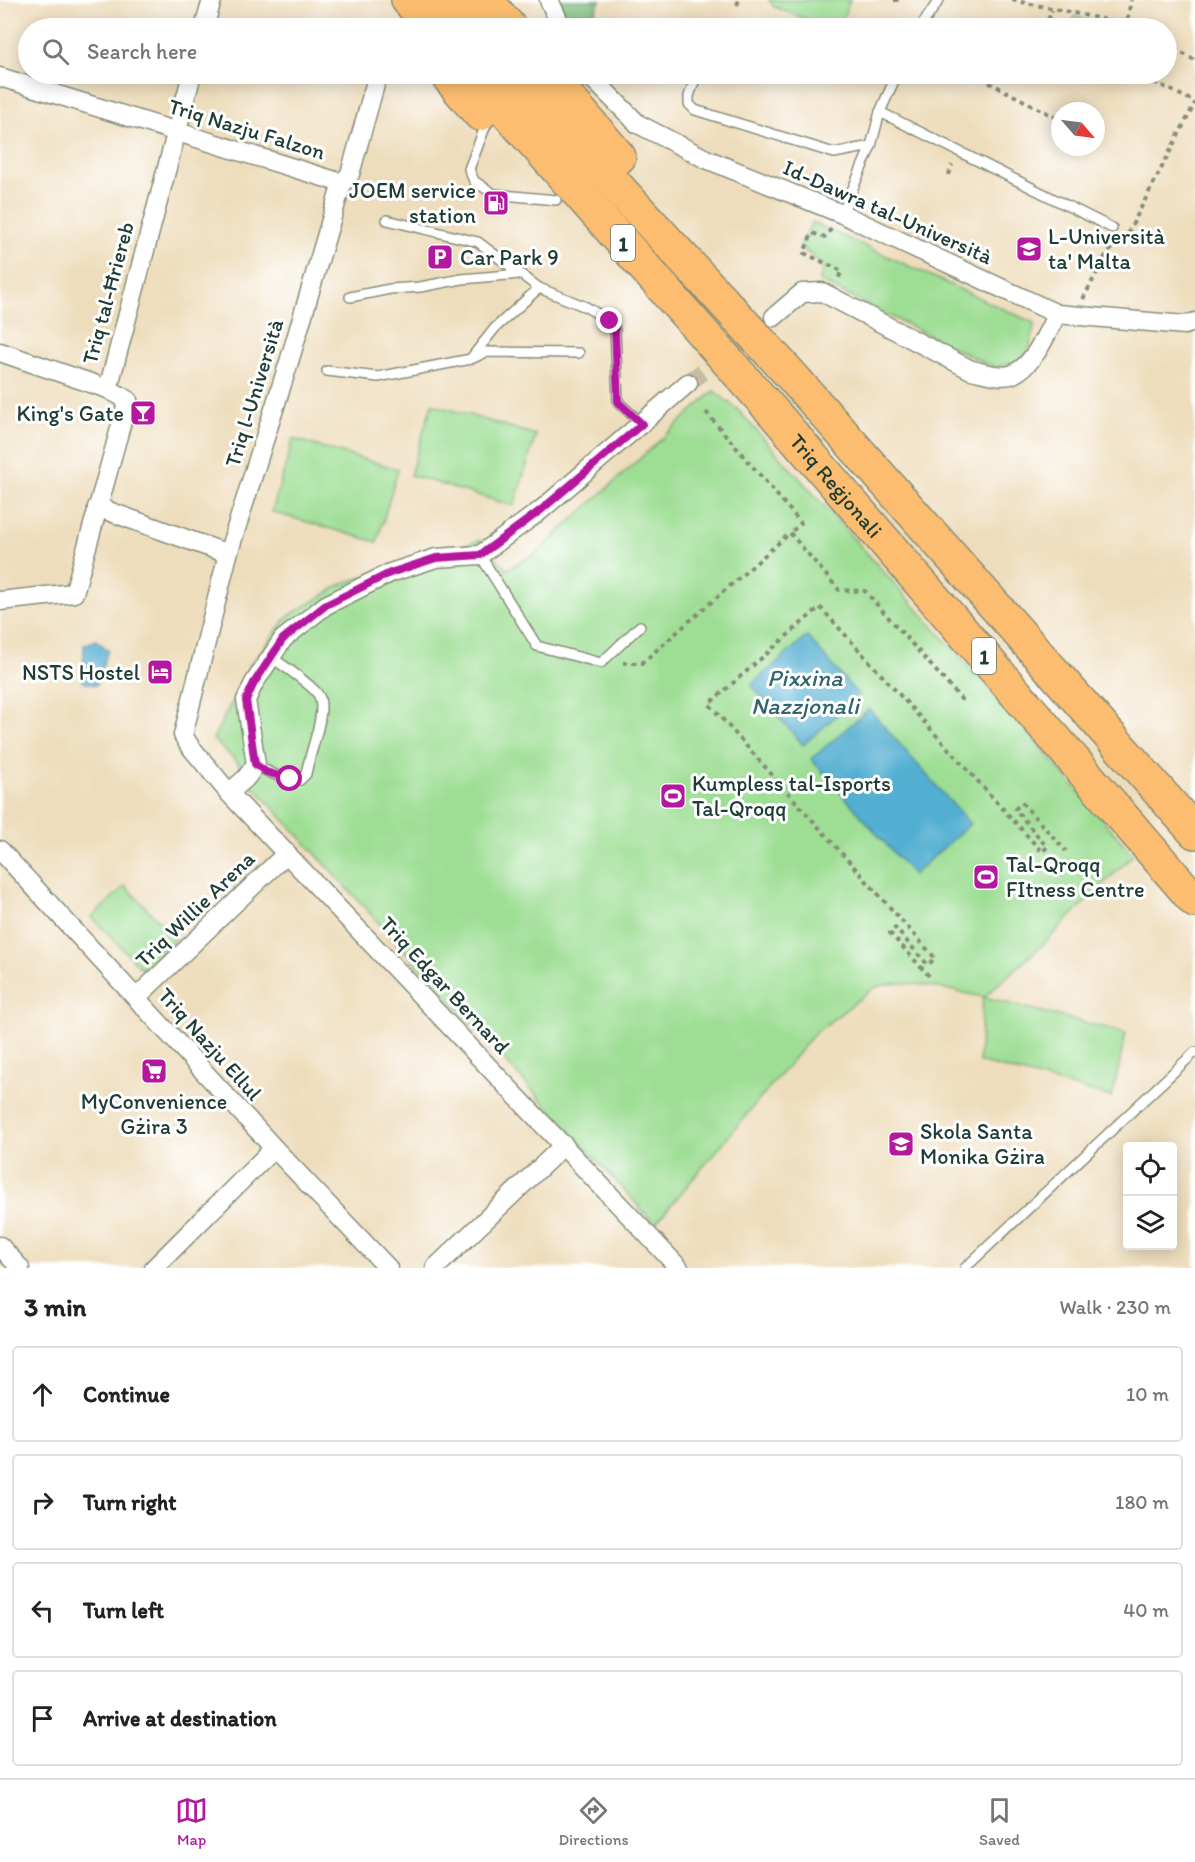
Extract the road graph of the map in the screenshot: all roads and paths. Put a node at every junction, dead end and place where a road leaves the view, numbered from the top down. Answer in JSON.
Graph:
{"nodes":[{"id":1,"x":212,"y":0,"type":"edge"},
{"id":2,"x":386,"y":0,"type":"edge"},
{"id":3,"x":408,"y":0,"type":"edge"},
{"id":4,"x":446,"y":0,"type":"edge"},
{"id":5,"x":486,"y":0,"type":"edge"},
{"id":6,"x":549,"y":0,"type":"edge"},
{"id":7,"x":894,"y":0,"type":"edge"},
{"id":8,"x":901,"y":0,"type":"edge"},
{"id":9,"x":939,"y":0,"type":"edge"},
{"id":10,"x":1012,"y":0,"type":"edge"},
{"id":11,"x":1131,"y":0,"type":"edge"},
{"id":12,"x":1052,"y":10,"type":"junction"},
{"id":13,"x":207,"y":18,"type":"edge"},
{"id":14,"x":401,"y":18,"type":"edge"},
{"id":15,"x":424,"y":18,"type":"edge"},
{"id":16,"x":463,"y":18,"type":"edge"},
{"id":17,"x":501,"y":18,"type":"edge"},
{"id":18,"x":557,"y":18,"type":"edge"},
{"id":19,"x":927,"y":18,"type":"edge"},
{"id":20,"x":1049,"y":18,"type":"edge"},
{"id":21,"x":1089,"y":18,"type":"edge"},
{"id":22,"x":1128,"y":18,"type":"edge"},
{"id":23,"x":1177,"y":50,"type":"edge"},
{"id":24,"x":1195,"y":60,"type":"edge"},
{"id":25,"x":0,"y":77,"type":"edge"},
{"id":26,"x":18,"y":83,"type":"edge"},
{"id":27,"x":22,"y":84,"type":"edge"},
{"id":28,"x":189,"y":84,"type":"edge"},
{"id":29,"x":375,"y":84,"type":"edge"},
{"id":30,"x":455,"y":84,"type":"edge"},
{"id":31,"x":482,"y":84,"type":"edge"},
{"id":32,"x":522,"y":84,"type":"edge"},
{"id":33,"x":556,"y":84,"type":"edge"},
{"id":34,"x":598,"y":84,"type":"edge"},
{"id":35,"x":693,"y":84,"type":"edge"},
{"id":36,"x":893,"y":84,"type":"edge"},
{"id":37,"x":992,"y":84,"type":"edge"},
{"id":38,"x":1158,"y":84,"type":"edge"},
{"id":39,"x":1195,"y":102,"type":"edge"},
{"id":40,"x":880,"y":112,"type":"junction"},
{"id":41,"x":1051,"y":115,"type":"edge"},
{"id":42,"x":487,"y":122,"type":"junction"},
{"id":43,"x":176,"y":133,"type":"junction"},
{"id":44,"x":871,"y":146,"type":"junction"},
{"id":45,"x":342,"y":183,"type":"junction"},
{"id":46,"x":556,"y":200,"type":"junction"},
{"id":47,"x":843,"y":214,"type":"junction"},
{"id":48,"x":387,"y":220,"type":"dead end"},
{"id":49,"x":1112,"y":228,"type":"dead end"},
{"id":50,"x":825,"y":237,"type":"dead end"},
{"id":51,"x":520,"y":274,"type":"junction"},
{"id":52,"x":539,"y":288,"type":"junction"},
{"id":53,"x":830,"y":296,"type":"junction"},
{"id":54,"x":350,"y":297,"type":"dead end"},
{"id":55,"x":1057,"y":314,"type":"junction"},
{"id":56,"x":1076,"y":315,"type":"junction"},
{"id":57,"x":774,"y":317,"type":"tunnel mouth"},
{"id":58,"x":1195,"y":322,"type":"edge"},
{"id":59,"x":0,"y":352,"type":"edge"},
{"id":60,"x":579,"y":353,"type":"dead end"},
{"id":61,"x":471,"y":359,"type":"junction"},
{"id":62,"x":327,"y":371,"type":"dead end"},
{"id":63,"x":789,"y":373,"type":"junction"},
{"id":64,"x":688,"y":383,"type":"tunnel mouth"},
{"id":65,"x":108,"y":389,"type":"junction"},
{"id":66,"x":705,"y":412,"type":"dead end"},
{"id":67,"x":773,"y":412,"type":"junction"},
{"id":68,"x":642,"y":424,"type":"junction"},
{"id":69,"x":97,"y":507,"type":"junction"},
{"id":70,"x":790,"y":533,"type":"junction"},
{"id":71,"x":228,"y":554,"type":"junction"},
{"id":72,"x":480,"y":555,"type":"junction"},
{"id":73,"x":0,"y":601,"type":"edge"},
{"id":74,"x":640,"y":626,"type":"dead end"},
{"id":75,"x":271,"y":657,"type":"junction"},
{"id":76,"x":601,"y":663,"type":"junction"},
{"id":77,"x":958,"y":702,"type":"dead end"},
{"id":78,"x":183,"y":731,"type":"joint"},
{"id":79,"x":255,"y":764,"type":"junction"},
{"id":80,"x":229,"y":793,"type":"junction"},
{"id":81,"x":1195,"y":832,"type":"edge"},
{"id":82,"x":0,"y":850,"type":"edge"},
{"id":83,"x":1066,"y":850,"type":"dead end"},
{"id":84,"x":287,"y":853,"type":"junction"},
{"id":85,"x":1195,"y":901,"type":"edge"},
{"id":86,"x":929,"y":976,"type":"dead end"},
{"id":87,"x":136,"y":998,"type":"junction"},
{"id":88,"x":1195,"y":1052,"type":"edge"},
{"id":89,"x":564,"y":1145,"type":"junction"},
{"id":90,"x":273,"y":1148,"type":"junction"},
{"id":91,"x":0,"y":1246,"type":"edge"},
{"id":92,"x":20,"y":1268,"type":"edge"},
{"id":93,"x":154,"y":1268,"type":"edge"},
{"id":94,"x":388,"y":1268,"type":"edge"},
{"id":95,"x":435,"y":1268,"type":"edge"},
{"id":96,"x":679,"y":1268,"type":"edge"},
{"id":97,"x":965,"y":1268,"type":"edge"}],
"edges":[{"from":1,"to":13,"type":"street"},
{"from":2,"to":14,"type":"highway"},
{"from":3,"to":15,"type":"highway"},
{"from":4,"to":16,"type":"highway"},
{"from":5,"to":17,"type":"highway"},
{"from":6,"to":18,"type":"street"},
{"from":7,"to":8,"type":"path"},
{"from":9,"to":19,"type":"lane"},
{"from":10,"to":12,"type":"path"},
{"from":11,"to":22,"type":"path"},
{"from":12,"to":20,"type":"path"},
{"from":12,"to":21,"type":"path"},
{"from":23,"to":24,"type":"path"},
{"from":25,"to":26,"type":"street","name":"Triq Nazju Falzon"},
{"from":27,"to":43,"type":"street","name":"Triq Nazju Falzon"},
{"from":28,"to":43,"type":"street","name":"Triq tal-Ħriereb"},
{"from":29,"to":45,"type":"street","name":"Triq l-Università"},
{"from":30,"to":42,"type":"highway"},
{"from":31,"to":67,"type":"highway","name":"Triq Reġjonali","number":"1"},
{"from":32,"to":63,"type":"highway","name":"Triq Reġjonali","number":"1"},
{"from":33,"to":63,"type":"highway"},
{"from":34,"to":47,"type":"street","name":"Id-Dawra tal-Università"},
{"from":35,"to":44,"type":"lane"},
{"from":36,"to":40,"type":"lane"},
{"from":37,"to":41,"type":"path"},
{"from":38,"to":39,"type":"path"},
{"from":39,"to":56,"type":"path"},
{"from":40,"to":44,"type":"lane"},
{"from":40,"to":49,"type":"lane"},
{"from":42,"to":46,"type":"highway"},
{"from":42,"to":46,"type":"lane"},
{"from":43,"to":45,"type":"street","name":"Triq Nazju Falzon"},
{"from":43,"to":65,"type":"street","name":"Triq tal-Ħriereb"},
{"from":44,"to":47,"type":"lane"},
{"from":45,"to":71,"type":"street","name":"Triq l-Università"},
{"from":46,"to":67,"type":"highway"},
{"from":47,"to":55,"type":"street","name":"Id-Dawra tal-Università"},
{"from":48,"to":51,"type":"lane"},
{"from":50,"to":53,"type":"path"},
{"from":51,"to":52,"type":"lane"},
{"from":51,"to":54,"type":"lane"},
{"from":52,"to":61,"type":"lane"},
{"from":52,"to":68,"type":"lane"},
{"from":53,"to":55,"type":"street"},
{"from":53,"to":57,"type":"street"},
{"from":55,"to":56,"type":"street","name":"Id-Dawra tal-Università"},
{"from":56,"to":58,"type":"street","name":"Id-Dawra tal-Università"},
{"from":59,"to":65,"type":"street"},
{"from":60,"to":61,"type":"lane"},
{"from":61,"to":62,"type":"lane"},
{"from":63,"to":81,"type":"highway","name":"Triq Reġjonali","number":"1"},
{"from":64,"to":68,"type":"street"},
{"from":65,"to":69,"type":"street","name":"Triq tal-Ħriereb"},
{"from":66,"to":70,"type":"path"},
{"from":67,"to":85,"type":"highway","name":"Triq Reġjonali","number":"1"},
{"from":68,"to":72,"type":"street"},
{"from":69,"to":71,"type":"street"},
{"from":69,"to":73,"type":"street","name":"Triq tal-Ħriereb"},
{"from":70,"to":76,"type":"path"},
{"from":70,"to":77,"type":"path"},
{"from":71,"to":78,"type":"street","name":"Triq l-Università"},
{"from":72,"to":75,"type":"street"},
{"from":72,"to":76,"type":"lane"},
{"from":74,"to":76,"type":"lane"},
{"from":75,"to":79,"type":"street"},
{"from":75,"to":79,"type":"lane"},
{"from":78,"to":80,"type":"street","name":"Triq Edgar Bernard"},
{"from":79,"to":80,"type":"street"},
{"from":80,"to":84,"type":"street","name":"Triq Edgar Bernard"},
{"from":82,"to":87,"type":"street","name":"Triq Nazju Ellul"},
{"from":83,"to":86,"type":"path"},
{"from":84,"to":87,"type":"street","name":"Triq Willie Arena"},
{"from":84,"to":89,"type":"street","name":"Triq Edgar Bernard"},
{"from":87,"to":90,"type":"street","name":"Triq Nazju Ellul"},
{"from":88,"to":97,"type":"lane"},
{"from":89,"to":95,"type":"street"},
{"from":89,"to":96,"type":"street","name":"Triq Edgar Bernard"},
{"from":90,"to":93,"type":"street"},
{"from":90,"to":94,"type":"street","name":"Triq Nazju Ellul"},
{"from":91,"to":92,"type":"street"}]}
